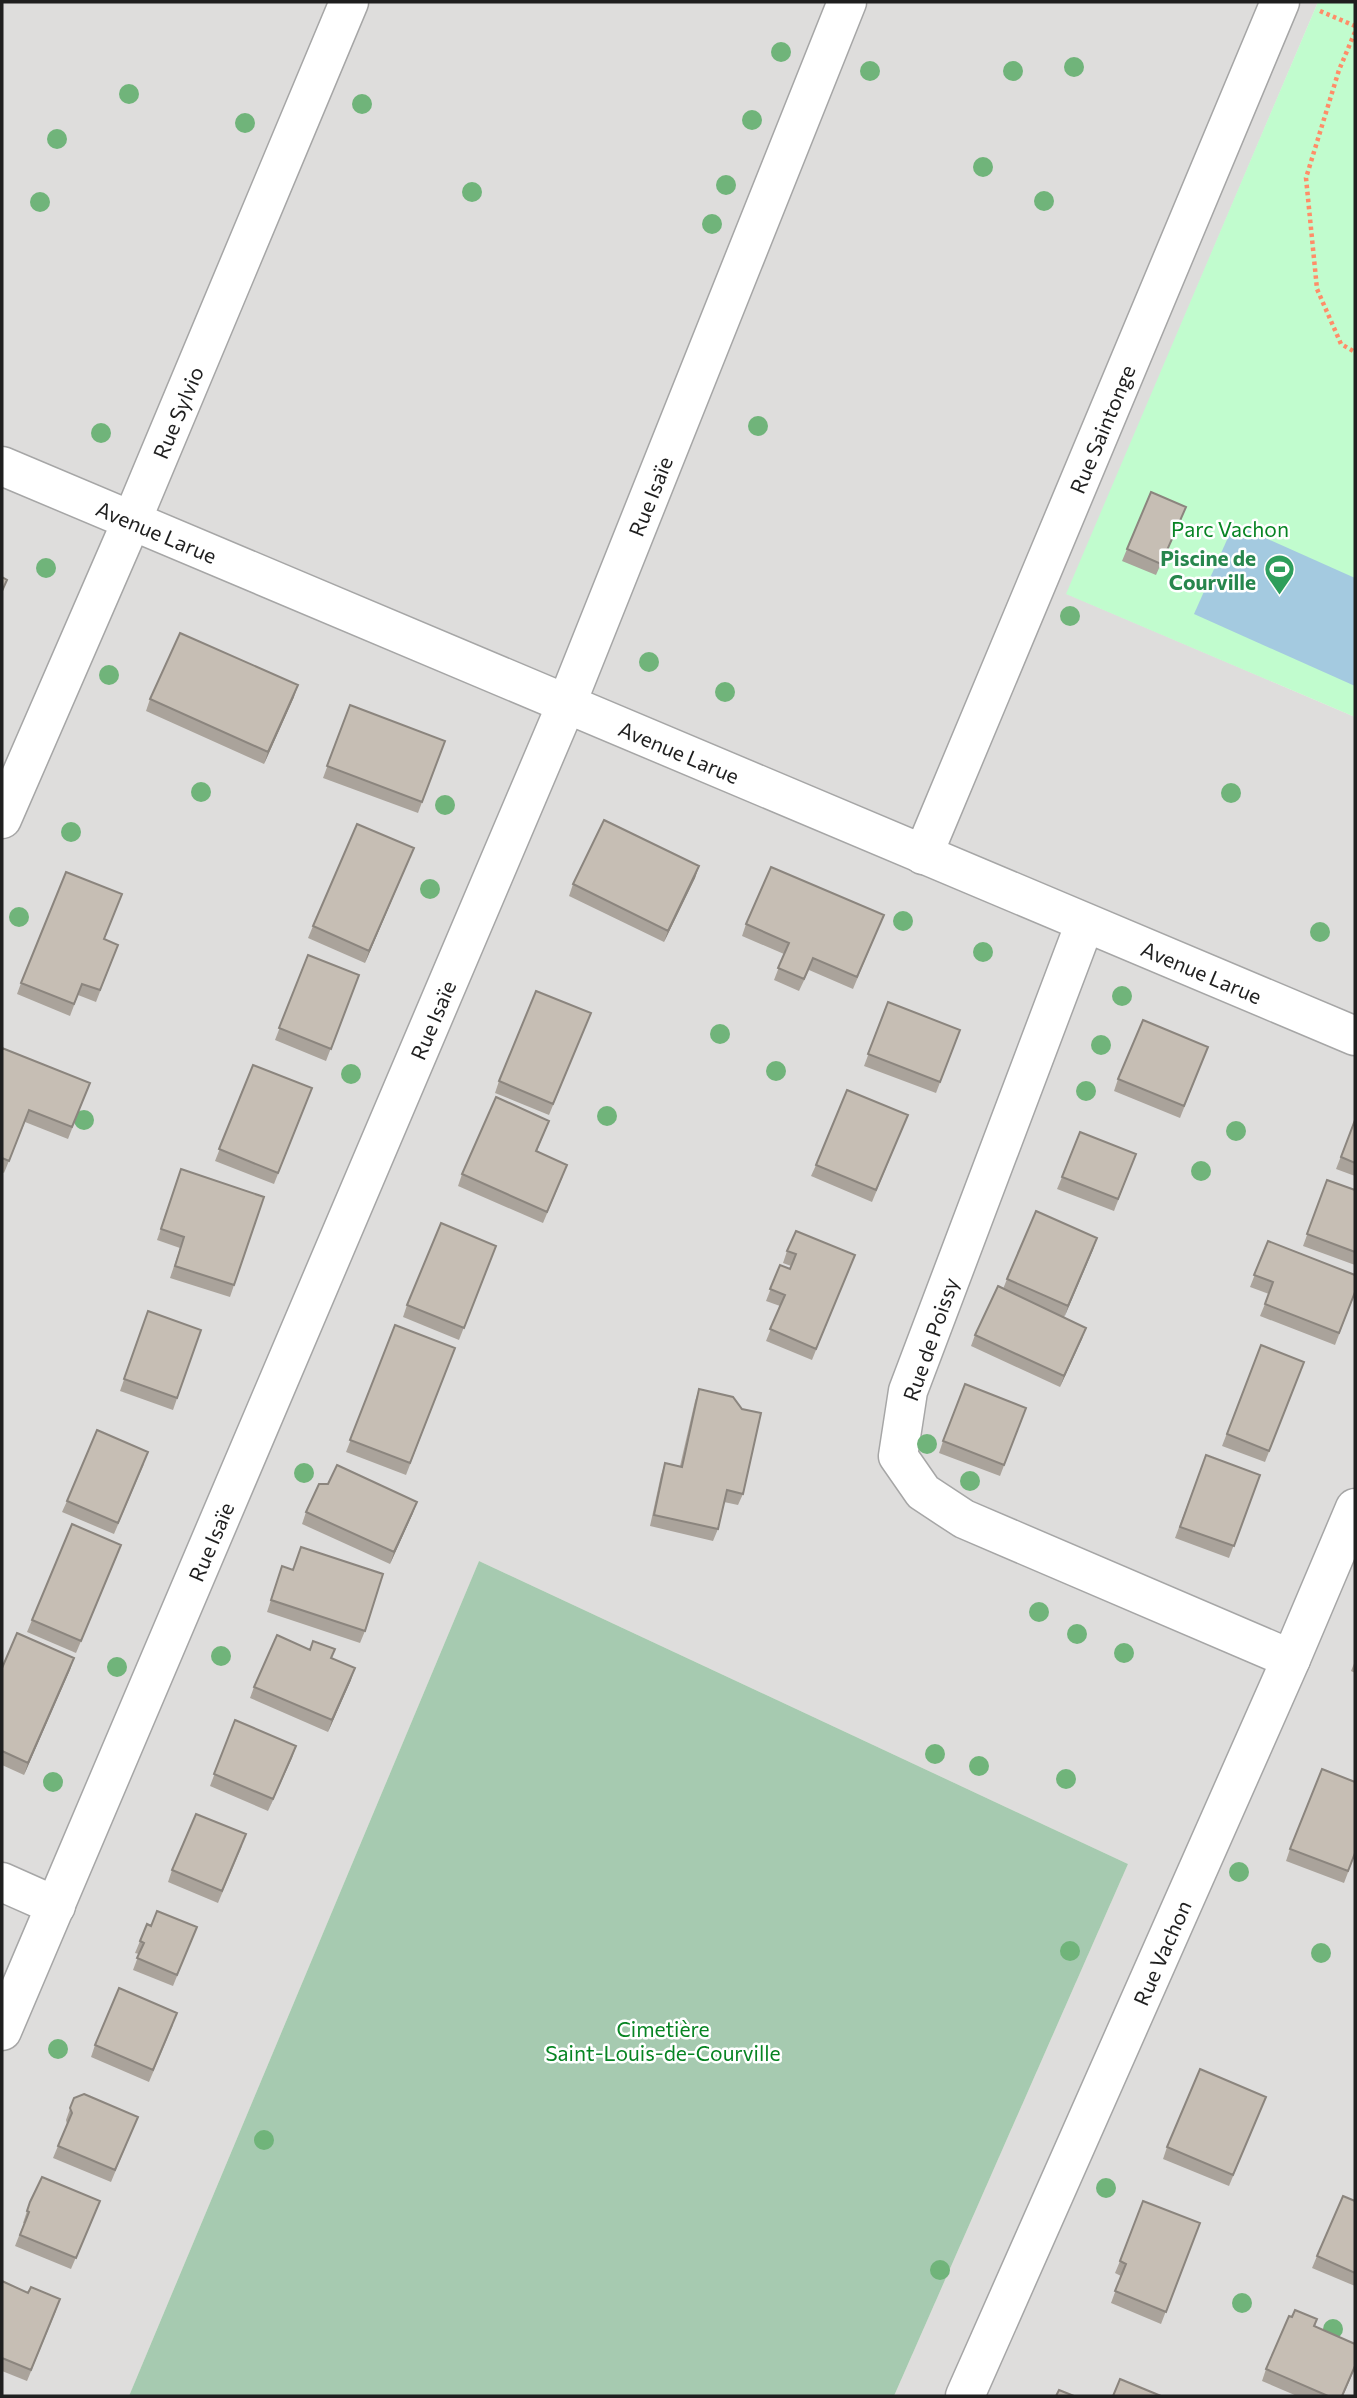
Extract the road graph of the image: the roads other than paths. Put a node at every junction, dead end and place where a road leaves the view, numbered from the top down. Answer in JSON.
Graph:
{"nodes":[{"id":1,"x":349,"y":2,"type":"edge"},
{"id":2,"x":847,"y":2,"type":"edge"},
{"id":3,"x":1295,"y":4,"type":"edge"},
{"id":4,"x":2,"y":466,"type":"edge"},
{"id":5,"x":132,"y":520,"type":"junction"},
{"id":6,"x":566,"y":705,"type":"junction"},
{"id":7,"x":2,"y":819,"type":"edge"},
{"id":8,"x":923,"y":855,"type":"junction"},
{"id":9,"x":1085,"y":923,"type":"junction"},
{"id":10,"x":1355,"y":1036,"type":"edge"},
{"id":11,"x":1355,"y":1508,"type":"edge"},
{"id":12,"x":1291,"y":1659,"type":"junction"},
{"id":13,"x":2,"y":1882,"type":"edge"},
{"id":14,"x":56,"y":1906,"type":"junction"},
{"id":15,"x":2,"y":2031,"type":"edge"},
{"id":16,"x":965,"y":2396,"type":"edge"}],
"edges":[{"from":1,"to":5,"type":"street","name":"Rue Sylvio"},
{"from":2,"to":6,"type":"street","name":"Rue Isaïe"},
{"from":3,"to":8,"type":"street","name":"Rue Saintonge"},
{"from":4,"to":5,"type":"street","name":"Avenue Larue"},
{"from":5,"to":6,"type":"street","name":"Avenue Larue"},
{"from":5,"to":7,"type":"street","name":"Rue Sylvio"},
{"from":6,"to":8,"type":"street","name":"Avenue Larue"},
{"from":6,"to":14,"type":"street","name":"Rue Isaïe"},
{"from":8,"to":9,"type":"street","name":"Avenue Larue"},
{"from":9,"to":10,"type":"street","name":"Avenue Larue"},
{"from":9,"to":12,"type":"street","name":"Rue de Poissy"},
{"from":11,"to":12,"type":"street","name":"Rue Vachon"},
{"from":12,"to":16,"type":"street","name":"Rue Vachon"},
{"from":13,"to":14,"type":"street"},
{"from":14,"to":15,"type":"street","name":"Rue Isaïe"}]}
